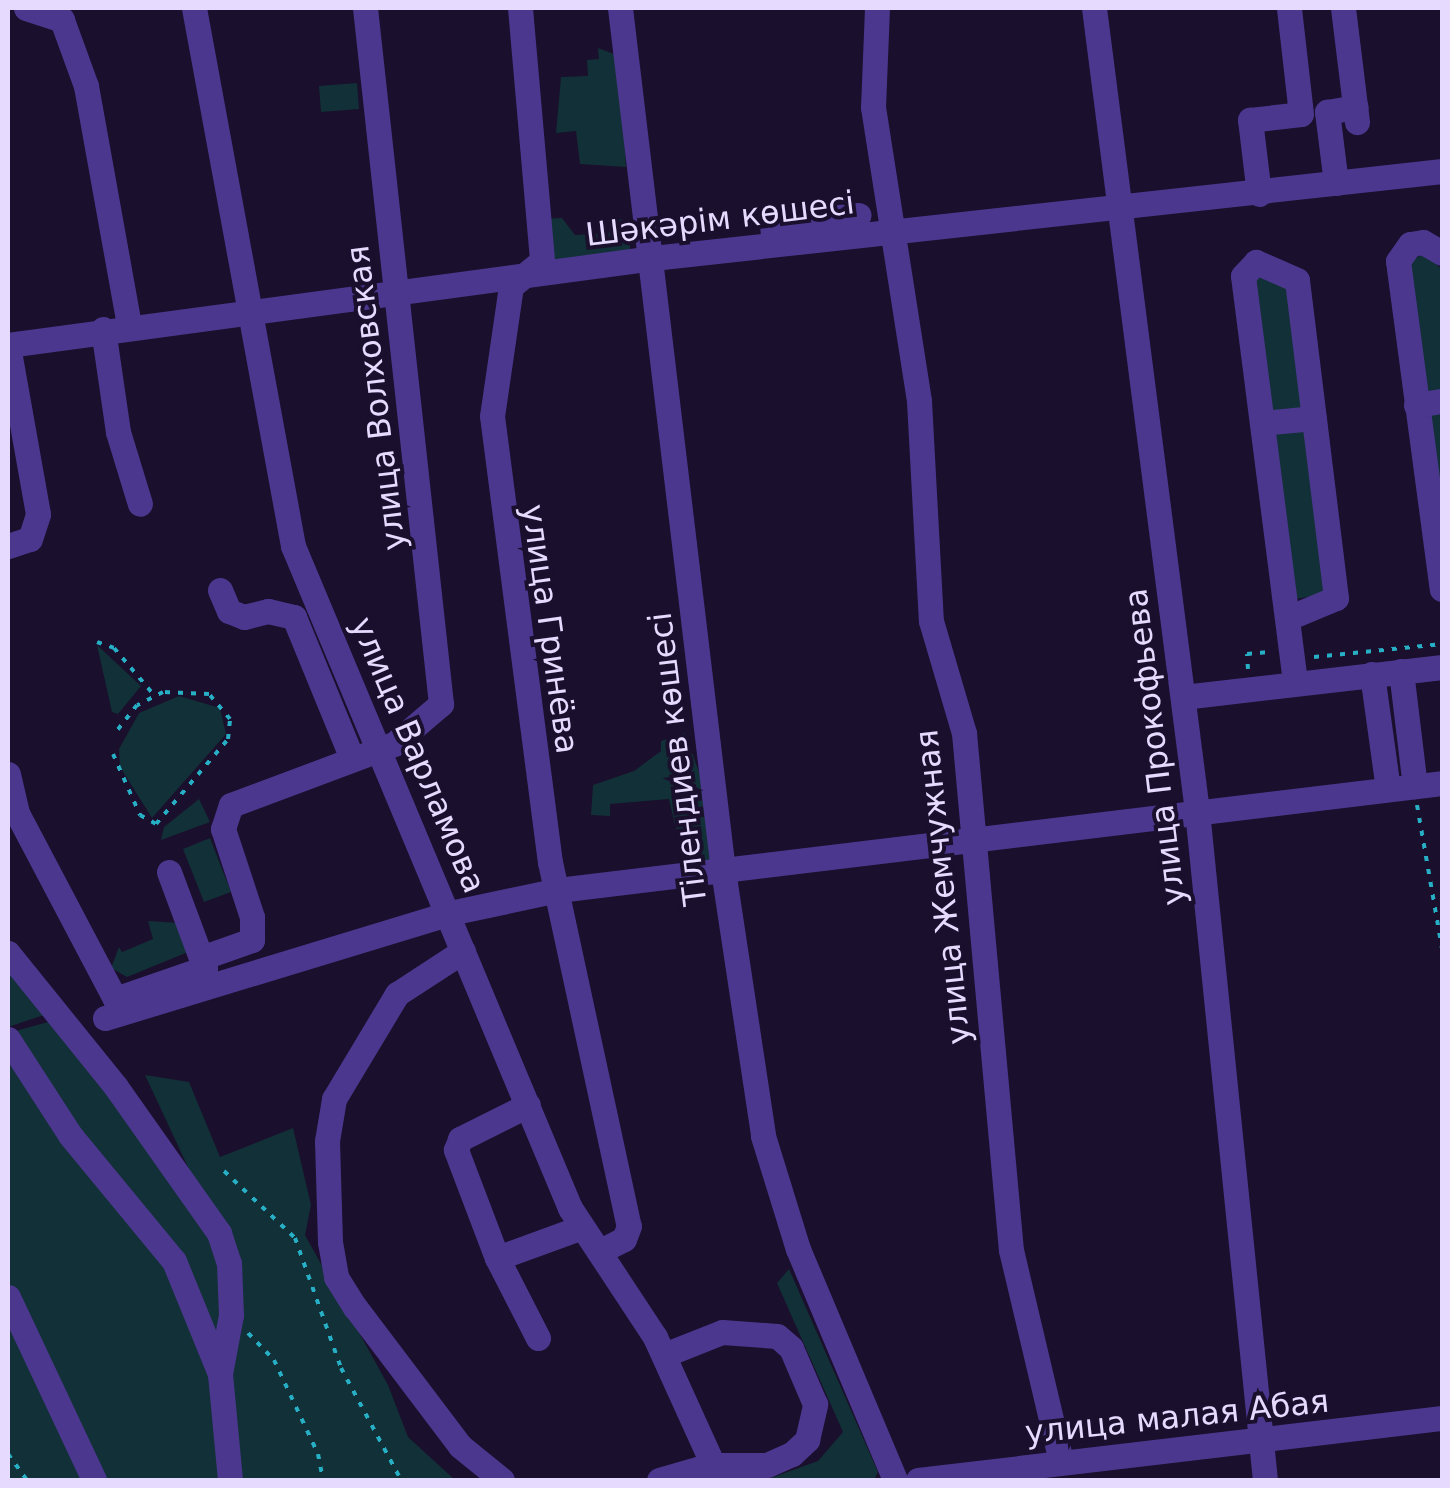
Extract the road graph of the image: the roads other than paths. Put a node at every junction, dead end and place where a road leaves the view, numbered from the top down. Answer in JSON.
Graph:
{"nodes":[{"id":1,"x":26,"y":8,"type":"edge"},
{"id":2,"x":194,"y":8,"type":"edge"},
{"id":3,"x":365,"y":8,"type":"edge"},
{"id":4,"x":520,"y":8,"type":"edge"},
{"id":5,"x":620,"y":8,"type":"edge"},
{"id":6,"x":877,"y":8,"type":"edge"},
{"id":7,"x":1094,"y":8,"type":"edge"},
{"id":8,"x":1289,"y":8,"type":"edge"},
{"id":9,"x":1344,"y":8,"type":"edge"},
{"id":10,"x":1442,"y":171,"type":"edge"},
{"id":11,"x":1336,"y":183,"type":"junction"},
{"id":12,"x":1259,"y":194,"type":"junction"},
{"id":13,"x":1123,"y":209,"type":"junction"},
{"id":14,"x":859,"y":216,"type":"dead end"},
{"id":15,"x":891,"y":232,"type":"junction"},
{"id":16,"x":774,"y":244,"type":"junction"},
{"id":17,"x":1442,"y":252,"type":"edge"},
{"id":18,"x":653,"y":258,"type":"junction"},
{"id":19,"x":532,"y":276,"type":"junction"},
{"id":20,"x":396,"y":292,"type":"junction"},
{"id":21,"x":253,"y":310,"type":"junction"},
{"id":22,"x":129,"y":325,"type":"junction"},
{"id":23,"x":103,"y":329,"type":"junction"},
{"id":24,"x":8,"y":345,"type":"edge"},
{"id":25,"x":1442,"y":401,"type":"edge"},
{"id":26,"x":1416,"y":405,"type":"junction"},
{"id":27,"x":1314,"y":418,"type":"junction"},
{"id":28,"x":1262,"y":423,"type":"junction"},
{"id":29,"x":140,"y":504,"type":"dead end"},
{"id":30,"x":8,"y":546,"type":"edge"},
{"id":31,"x":1442,"y":589,"type":"edge"},
{"id":32,"x":220,"y":590,"type":"dead end"},
{"id":33,"x":1288,"y":618,"type":"junction"},
{"id":34,"x":1442,"y":666,"type":"edge"},
{"id":35,"x":1401,"y":671,"type":"junction"},
{"id":36,"x":1372,"y":674,"type":"junction"},
{"id":37,"x":1295,"y":683,"type":"junction"},
{"id":38,"x":1183,"y":696,"type":"junction"},
{"id":39,"x":380,"y":747,"type":"junction"},
{"id":40,"x":351,"y":756,"type":"junction"},
{"id":41,"x":8,"y":774,"type":"edge"},
{"id":42,"x":1442,"y":783,"type":"edge"},
{"id":43,"x":1415,"y":786,"type":"junction"},
{"id":44,"x":1388,"y":788,"type":"junction"},
{"id":45,"x":1198,"y":811,"type":"junction"},
{"id":46,"x":972,"y":837,"type":"junction"},
{"id":47,"x":723,"y":870,"type":"junction"},
{"id":48,"x":168,"y":872,"type":"dead end"},
{"id":49,"x":558,"y":890,"type":"junction"},
{"id":50,"x":244,"y":896,"type":"junction"},
{"id":51,"x":220,"y":905,"type":"dead end"},
{"id":52,"x":450,"y":912,"type":"junction"},
{"id":53,"x":463,"y":951,"type":"junction"},
{"id":54,"x":8,"y":954,"type":"edge"},
{"id":55,"x":201,"y":958,"type":"junction"},
{"id":56,"x":105,"y":1018,"type":"dead end"},
{"id":57,"x":8,"y":1039,"type":"edge"},
{"id":58,"x":528,"y":1105,"type":"junction"},
{"id":59,"x":582,"y":1227,"type":"junction"},
{"id":60,"x":599,"y":1252,"type":"junction"},
{"id":61,"x":497,"y":1258,"type":"junction"},
{"id":62,"x":8,"y":1297,"type":"edge"},
{"id":63,"x":538,"y":1338,"type":"dead end"},
{"id":64,"x":664,"y":1356,"type":"junction"},
{"id":65,"x":220,"y":1374,"type":"junction"},
{"id":66,"x":1442,"y":1418,"type":"edge"},
{"id":67,"x":1259,"y":1442,"type":"junction"},
{"id":68,"x":1061,"y":1462,"type":"junction"},
{"id":69,"x":716,"y":1473,"type":"edge"},
{"id":70,"x":94,"y":1480,"type":"edge"},
{"id":71,"x":230,"y":1480,"type":"edge"},
{"id":72,"x":502,"y":1480,"type":"edge"},
{"id":73,"x":660,"y":1480,"type":"edge"},
{"id":74,"x":895,"y":1480,"type":"edge"},
{"id":75,"x":918,"y":1480,"type":"edge"},
{"id":76,"x":1265,"y":1480,"type":"edge"}],
"edges":[{"from":1,"to":22,"type":"street"},
{"from":2,"to":21,"type":"street","name":"улица Варламова"},
{"from":3,"to":20,"type":"street","name":"улица Волховская"},
{"from":4,"to":19,"type":"street","name":"улица Гринёва"},
{"from":5,"to":18,"type":"street","name":"Тілендиев көшесі"},
{"from":6,"to":15,"type":"street","name":"улица Жемчужная"},
{"from":7,"to":13,"type":"street","name":"улица Прокофьева"},
{"from":8,"to":12,"type":"street"},
{"from":9,"to":11,"type":"street"},
{"from":10,"to":11,"type":"street","name":"Шәкәрім көшесі"},
{"from":11,"to":12,"type":"street","name":"Шәкәрім көшесі"},
{"from":12,"to":13,"type":"street","name":"Шәкәрім көшесі"},
{"from":13,"to":15,"type":"street","name":"Шәкәрім көшесі"},
{"from":13,"to":38,"type":"street","name":"улица Прокофьева"},
{"from":14,"to":16,"type":"street"},
{"from":15,"to":16,"type":"street","name":"Шәкәрім көшесі"},
{"from":15,"to":46,"type":"street","name":"улица Жемчужная"},
{"from":16,"to":18,"type":"street","name":"Шәкәрім көшесі"},
{"from":17,"to":26,"type":"street"},
{"from":18,"to":19,"type":"street","name":"Шәкәрім көшесі"},
{"from":18,"to":47,"type":"street","name":"Тілендиев көшесі"},
{"from":19,"to":20,"type":"street","name":"Шәкәрім көшесі"},
{"from":19,"to":49,"type":"street","name":"улица Гринёва"},
{"from":20,"to":21,"type":"street","name":"Шәкәрім көшесі"},
{"from":20,"to":39,"type":"street","name":"улица Волховская"},
{"from":21,"to":22,"type":"street","name":"Шәкәрім көшесі"},
{"from":21,"to":39,"type":"street","name":"улица Варламова"},
{"from":22,"to":23,"type":"street","name":"Шәкәрім көшесі"},
{"from":23,"to":24,"type":"street","name":"Шәкәрім көшесі"},
{"from":23,"to":29,"type":"street"},
{"from":24,"to":30,"type":"street"},
{"from":25,"to":26,"type":"street"},
{"from":26,"to":31,"type":"street"},
{"from":27,"to":28,"type":"street"},
{"from":27,"to":28,"type":"street"},
{"from":27,"to":33,"type":"street"},
{"from":28,"to":33,"type":"street"},
{"from":32,"to":40,"type":"street"},
{"from":33,"to":37,"type":"street"},
{"from":34,"to":35,"type":"street"},
{"from":35,"to":36,"type":"street"},
{"from":35,"to":43,"type":"street"},
{"from":36,"to":37,"type":"street"},
{"from":36,"to":44,"type":"street"},
{"from":37,"to":38,"type":"street"},
{"from":38,"to":45,"type":"street","name":"улица Прокофьева"},
{"from":39,"to":40,"type":"street","name":"улица Волховская"},
{"from":39,"to":52,"type":"street","name":"улица Варламова"},
{"from":40,"to":50,"type":"street","name":"улица Волховская"},
{"from":41,"to":55,"type":"street"},
{"from":42,"to":43,"type":"street"},
{"from":43,"to":44,"type":"street"},
{"from":44,"to":45,"type":"street"},
{"from":45,"to":46,"type":"street"},
{"from":45,"to":67,"type":"street","name":"улица Прокофьева"},
{"from":46,"to":47,"type":"street"},
{"from":46,"to":68,"type":"street","name":"улица Жемчужная"},
{"from":47,"to":49,"type":"street"},
{"from":47,"to":74,"type":"street","name":"Тілендиев көшесі"},
{"from":48,"to":55,"type":"street"},
{"from":49,"to":52,"type":"street"},
{"from":49,"to":60,"type":"street","name":"улица Гринёва"},
{"from":50,"to":51,"type":"street"},
{"from":50,"to":55,"type":"street","name":"улица Волховская"},
{"from":52,"to":53,"type":"street","name":"улица Варламова"},
{"from":52,"to":56,"type":"street"},
{"from":53,"to":58,"type":"street","name":"улица Варламова"},
{"from":53,"to":72,"type":"street"},
{"from":54,"to":65,"type":"street"},
{"from":57,"to":65,"type":"street"},
{"from":58,"to":59,"type":"street","name":"улица Варламова"},
{"from":58,"to":61,"type":"street"},
{"from":59,"to":60,"type":"street","name":"улица Варламова"},
{"from":59,"to":61,"type":"street"},
{"from":60,"to":64,"type":"street","name":"улица Варламова"},
{"from":61,"to":63,"type":"street"},
{"from":62,"to":70,"type":"street"},
{"from":64,"to":69,"type":"street","name":"улица Варламова"},
{"from":64,"to":69,"type":"street"},
{"from":65,"to":71,"type":"street"},
{"from":66,"to":67,"type":"street","name":"улица малая Абая"},
{"from":67,"to":68,"type":"street","name":"улица малая Абая"},
{"from":67,"to":76,"type":"street","name":"улица Прокофьева"},
{"from":68,"to":75,"type":"street","name":"улица малая Абая"},
{"from":69,"to":73,"type":"street"}]}
